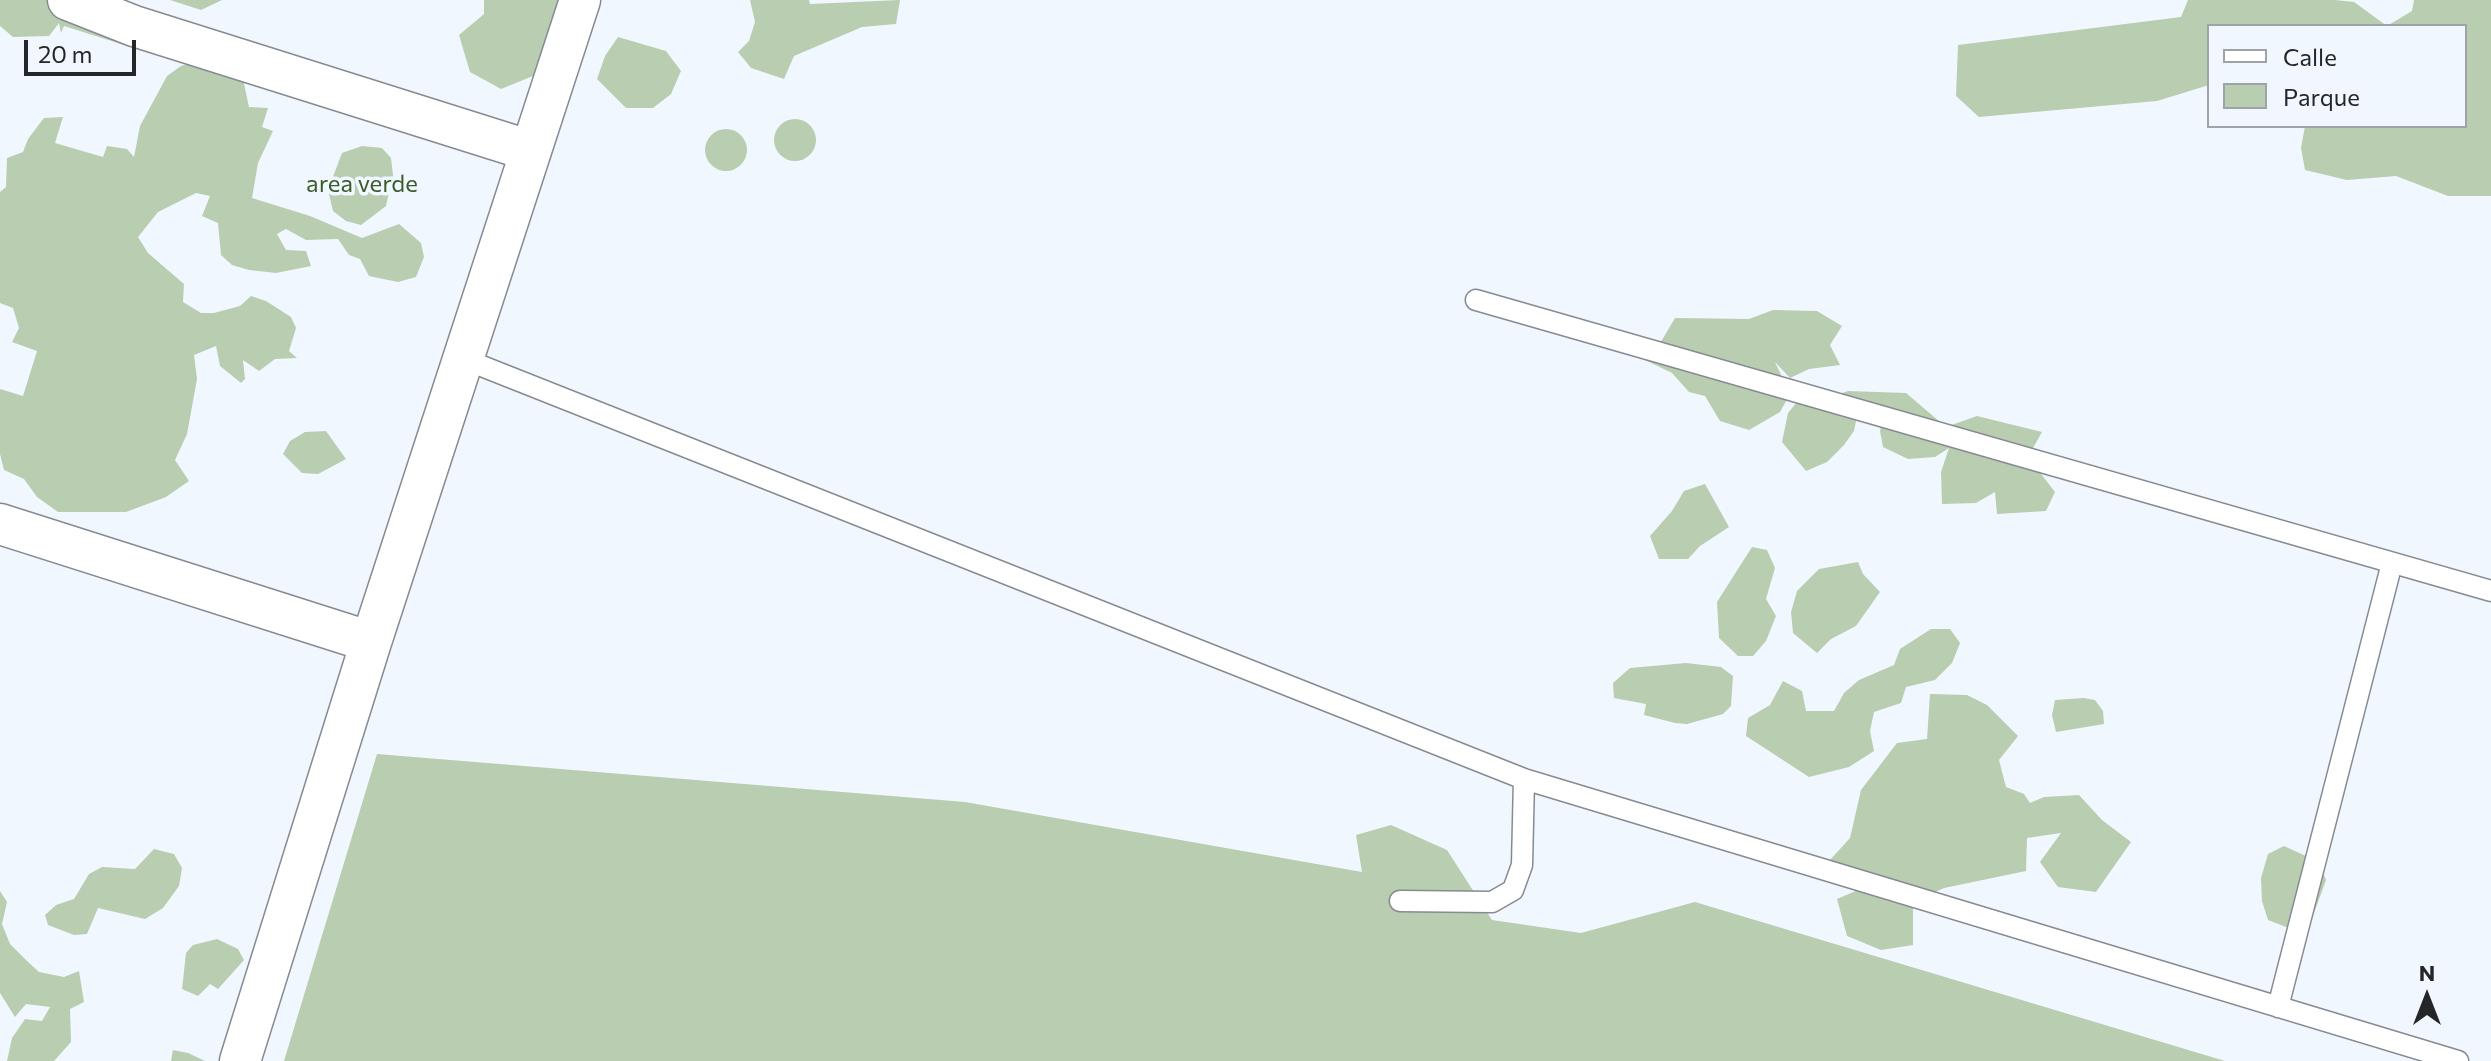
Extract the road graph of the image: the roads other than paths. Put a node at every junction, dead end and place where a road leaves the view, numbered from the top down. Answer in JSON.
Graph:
{"nodes":[{"id":1,"x":68,"y":0,"type":"edge"},
{"id":2,"x":580,"y":0,"type":"edge"},
{"id":3,"x":531,"y":151,"type":"junction"},
{"id":4,"x":1476,"y":300,"type":"dead end"},
{"id":5,"x":464,"y":359,"type":"junction"},
{"id":6,"x":0,"y":524,"type":"edge"},
{"id":7,"x":2392,"y":563,"type":"junction"},
{"id":8,"x":2491,"y":591,"type":"edge"},
{"id":9,"x":371,"y":642,"type":"junction"},
{"id":10,"x":1524,"y":779,"type":"junction"},
{"id":11,"x":1400,"y":901,"type":"dead end"},
{"id":12,"x":2278,"y":1007,"type":"junction"},
{"id":13,"x":240,"y":1061,"type":"edge"},
{"id":14,"x":2458,"y":1061,"type":"edge"}],
"edges":[{"from":1,"to":3,"type":"street"},
{"from":2,"to":3,"type":"street"},
{"from":3,"to":5,"type":"street"},
{"from":4,"to":7,"type":"lane"},
{"from":5,"to":9,"type":"street"},
{"from":5,"to":10,"type":"lane"},
{"from":6,"to":9,"type":"street"},
{"from":7,"to":8,"type":"lane"},
{"from":7,"to":12,"type":"lane"},
{"from":9,"to":13,"type":"street"},
{"from":10,"to":11,"type":"lane"},
{"from":10,"to":12,"type":"lane"},
{"from":12,"to":14,"type":"lane"}]}
